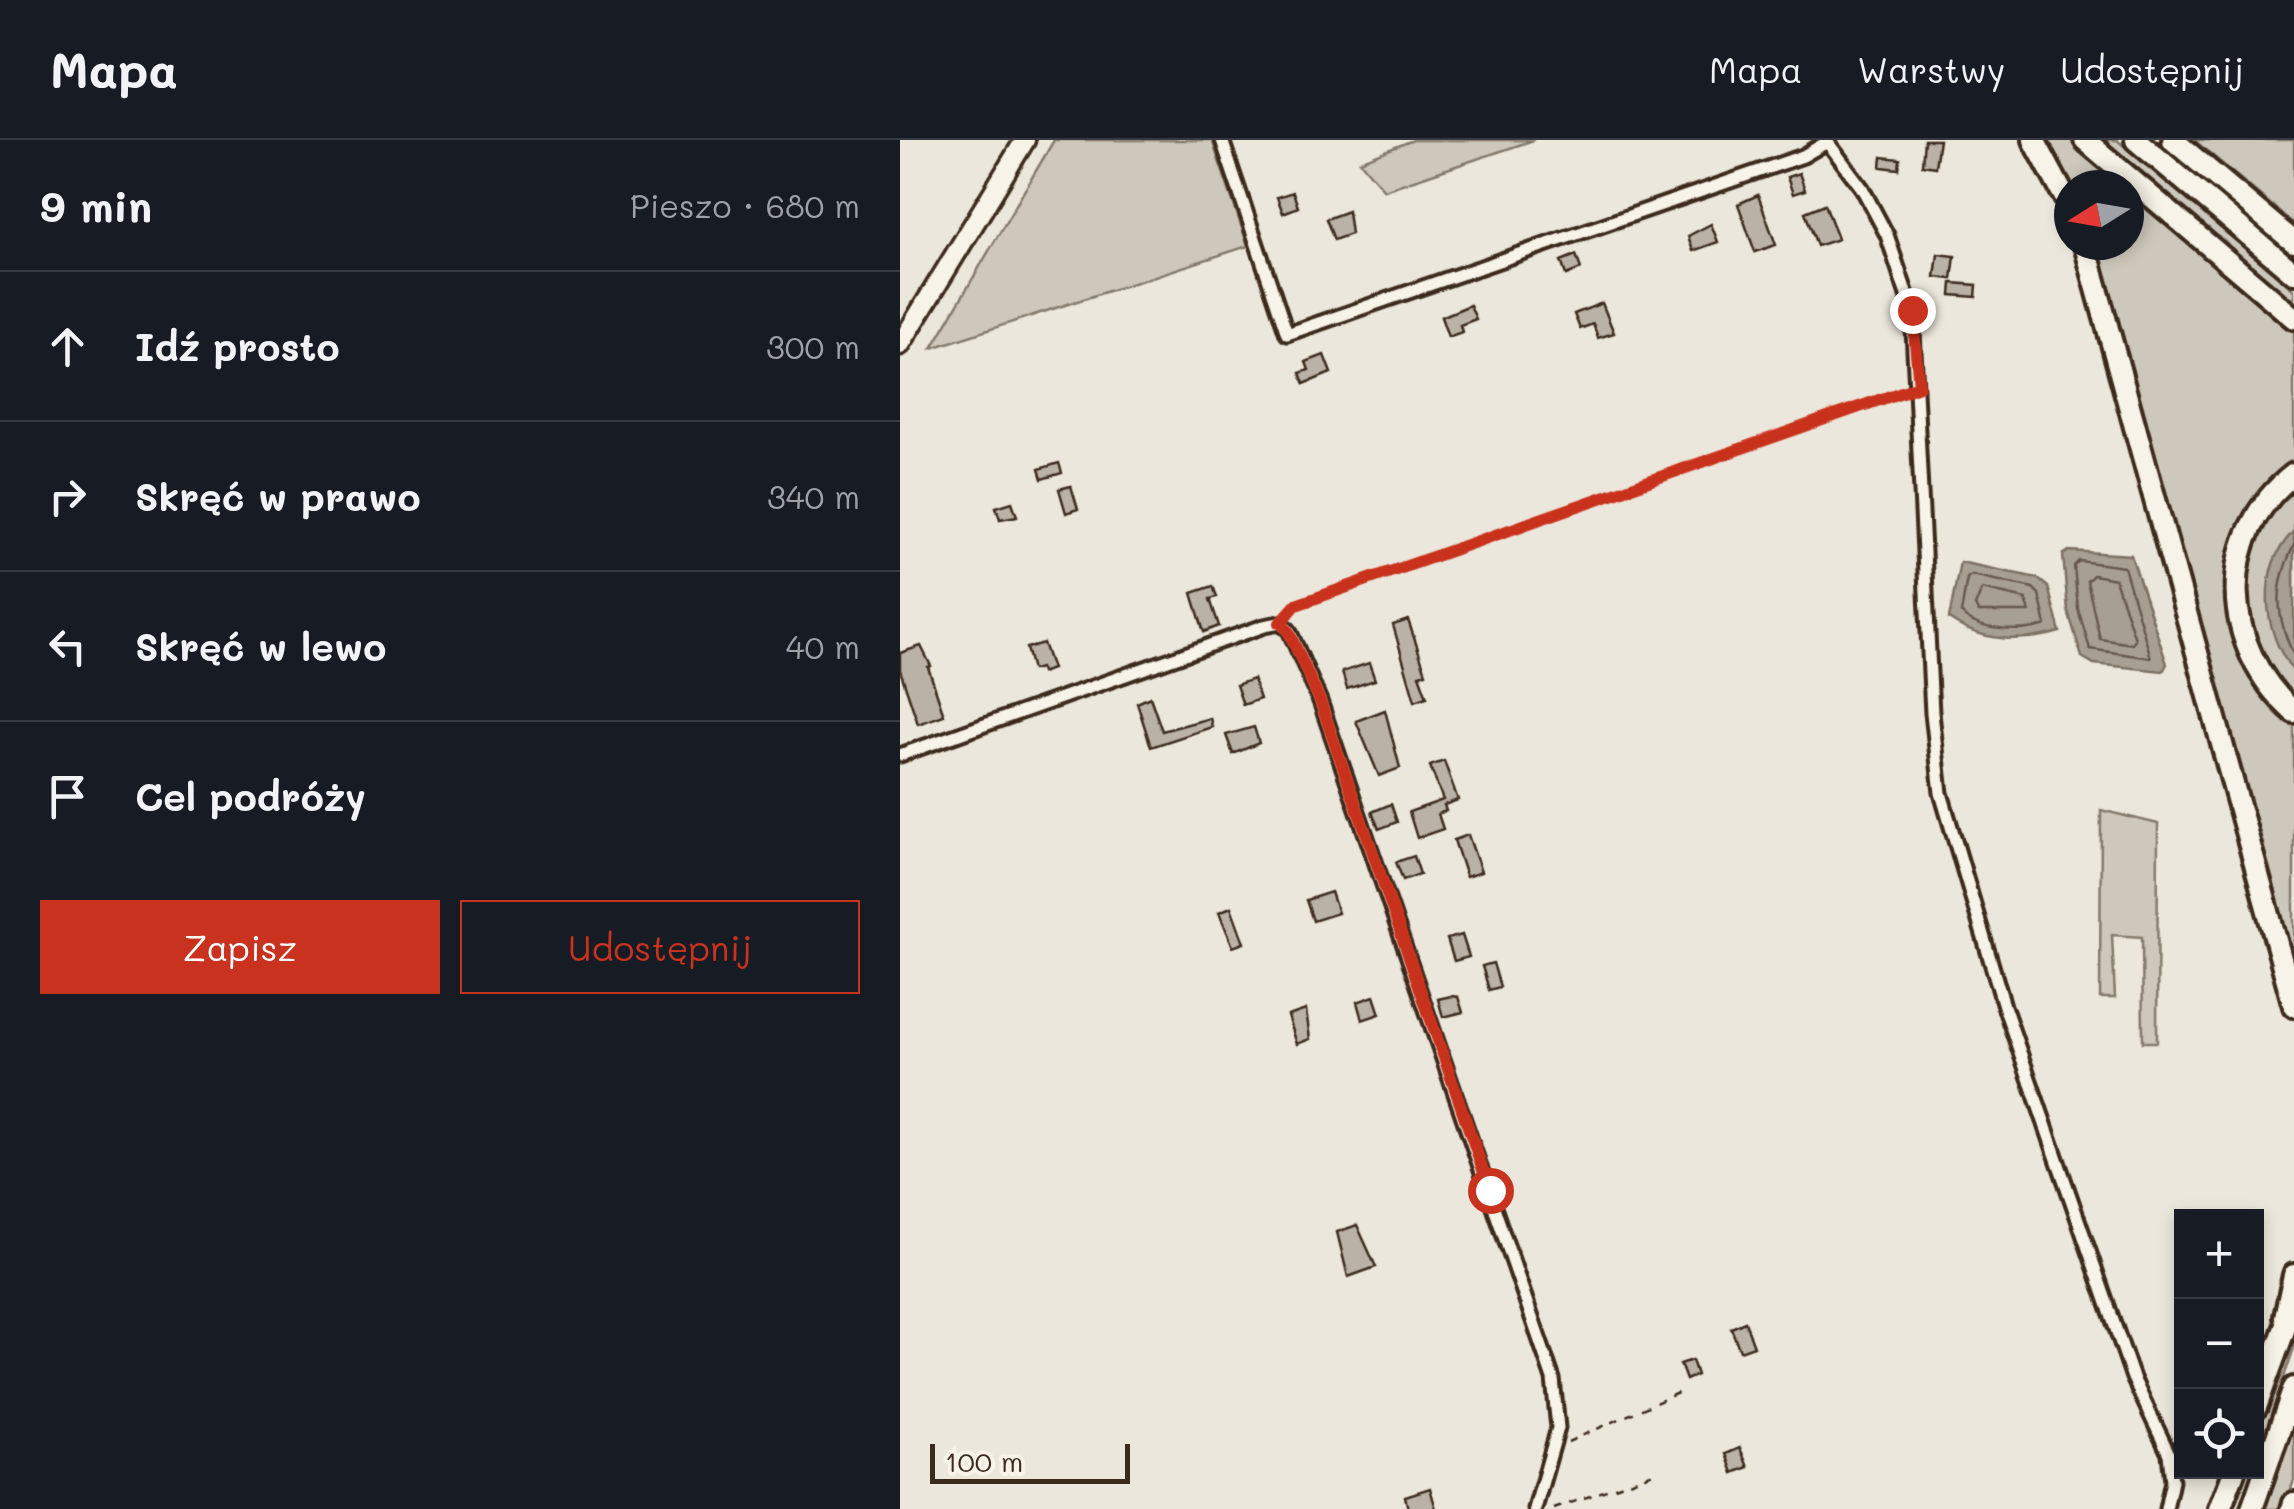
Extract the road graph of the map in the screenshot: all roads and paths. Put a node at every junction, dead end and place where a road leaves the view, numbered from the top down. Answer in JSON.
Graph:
{"nodes":[{"id":1,"x":1025,"y":140,"type":"edge"},
{"id":2,"x":1222,"y":140,"type":"edge"},
{"id":3,"x":2034,"y":140,"type":"edge"},
{"id":4,"x":2085,"y":140,"type":"edge"},
{"id":5,"x":2136,"y":140,"type":"edge"},
{"id":6,"x":2173,"y":140,"type":"edge"},
{"id":7,"x":1826,"y":141,"type":"edge"},
{"id":8,"x":2054,"y":177,"type":"edge"},
{"id":9,"x":2294,"y":242,"type":"edge"},
{"id":10,"x":2090,"y":260,"type":"edge"},
{"id":11,"x":2294,"y":273,"type":"edge"},
{"id":12,"x":2294,"y":318,"type":"edge"},
{"id":13,"x":900,"y":345,"type":"edge"},
{"id":14,"x":1919,"y":386,"type":"junction"},
{"id":15,"x":2294,"y":474,"type":"edge"},
{"id":16,"x":1280,"y":623,"type":"junction"},
{"id":17,"x":2294,"y":712,"type":"edge"},
{"id":18,"x":900,"y":754,"type":"edge"},
{"id":19,"x":2294,"y":1006,"type":"edge"},
{"id":20,"x":2294,"y":1275,"type":"edge"},
{"id":21,"x":2294,"y":1303,"type":"edge"},
{"id":22,"x":2278,"y":1348,"type":"junction"},
{"id":23,"x":2294,"y":1388,"type":"edge"},
{"id":24,"x":2263,"y":1389,"type":"edge"},
{"id":25,"x":1682,"y":1390,"type":"dead end"},
{"id":26,"x":1553,"y":1448,"type":"junction"},
{"id":27,"x":1659,"y":1471,"type":"dead end"},
{"id":28,"x":2231,"y":1479,"type":"edge"},
{"id":29,"x":1535,"y":1509,"type":"edge"},
{"id":30,"x":1554,"y":1509,"type":"edge"},
{"id":31,"x":2166,"y":1509,"type":"edge"},
{"id":32,"x":2220,"y":1509,"type":"edge"},
{"id":33,"x":2252,"y":1509,"type":"edge"}],
"edges":[{"from":1,"to":13,"type":"street"},
{"from":2,"to":7,"type":"street"},
{"from":3,"to":8,"type":"highway"},
{"from":4,"to":12,"type":"highway"},
{"from":5,"to":11,"type":"highway"},
{"from":6,"to":9,"type":"highway"},
{"from":7,"to":14,"type":"street"},
{"from":10,"to":19,"type":"highway"},
{"from":14,"to":16,"type":"path"},
{"from":14,"to":31,"type":"street"},
{"from":15,"to":17,"type":"highway"},
{"from":16,"to":18,"type":"street"},
{"from":16,"to":26,"type":"street"},
{"from":20,"to":22,"type":"highway"},
{"from":21,"to":22,"type":"highway"},
{"from":22,"to":24,"type":"highway"},
{"from":23,"to":33,"type":"highway"},
{"from":25,"to":26,"type":"path"},
{"from":26,"to":29,"type":"street"},
{"from":27,"to":30,"type":"path"},
{"from":28,"to":32,"type":"highway"}]}
